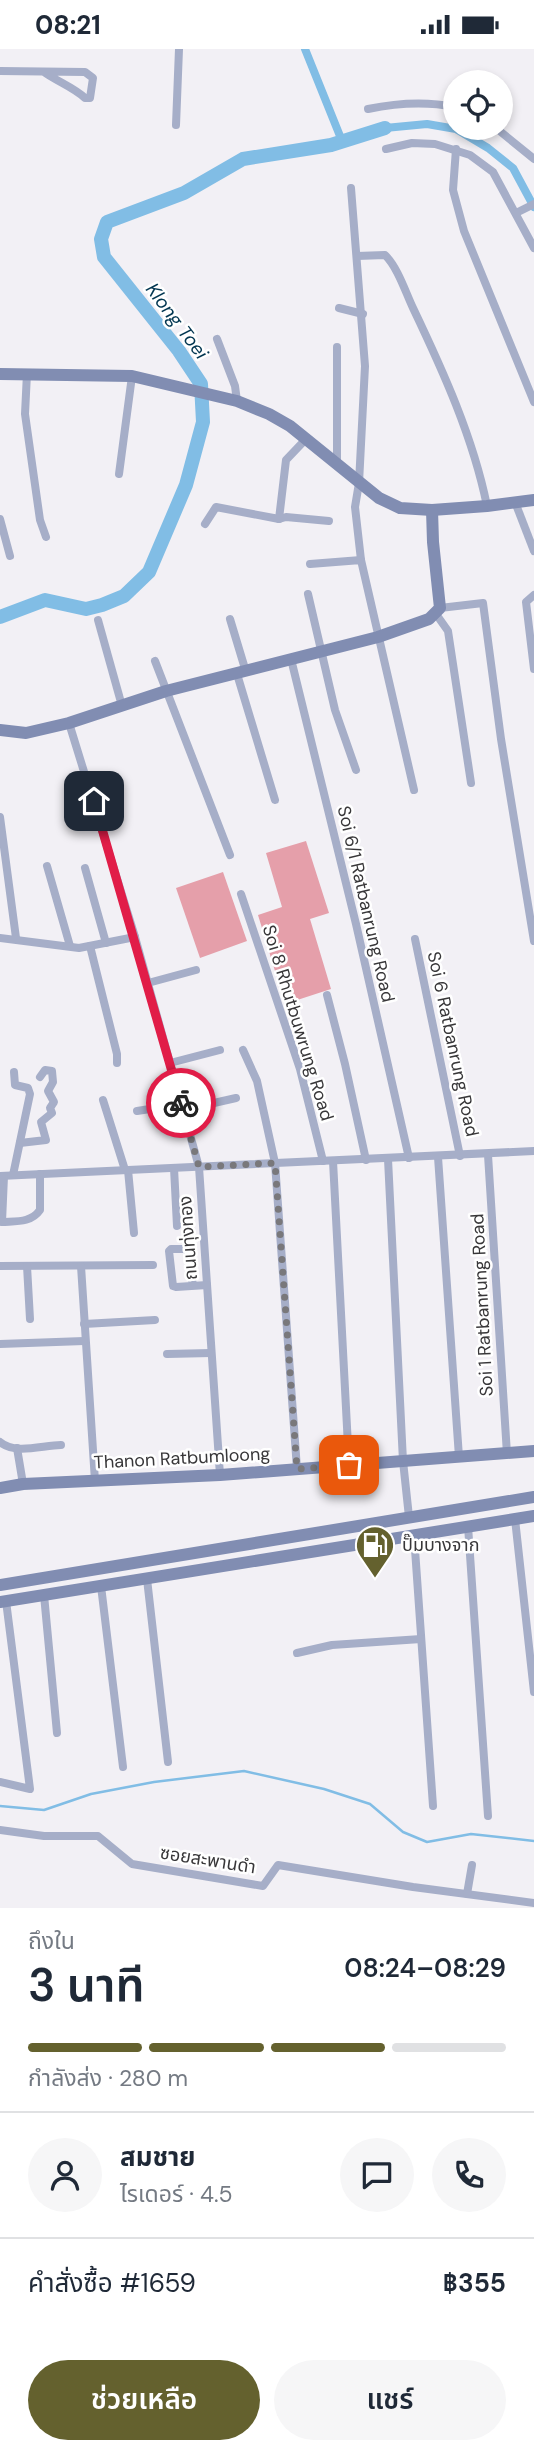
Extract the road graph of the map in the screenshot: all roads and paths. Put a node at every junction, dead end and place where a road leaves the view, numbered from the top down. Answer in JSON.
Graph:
{"nodes":[{"id":1,"x":179,"y":49,"type":"edge"},
{"id":2,"x":0,"y":71,"type":"edge"},
{"id":3,"x":44,"y":72,"type":"junction"},
{"id":4,"x":443,"y":106,"type":"edge"},
{"id":5,"x":368,"y":109,"type":"dead end"},
{"id":6,"x":176,"y":125,"type":"dead end"},
{"id":7,"x":511,"y":140,"type":"edge"},
{"id":8,"x":386,"y":149,"type":"dead end"},
{"id":9,"x":456,"y":149,"type":"junction"},
{"id":10,"x":534,"y":159,"type":"edge"},
{"id":11,"x":351,"y":188,"type":"dead end"},
{"id":12,"x":534,"y":204,"type":"edge"},
{"id":13,"x":519,"y":211,"type":"junction"},
{"id":14,"x":534,"y":248,"type":"edge"},
{"id":15,"x":358,"y":256,"type":"junction"},
{"id":16,"x":340,"y":308,"type":"dead end"},
{"id":17,"x":363,"y":314,"type":"junction"},
{"id":18,"x":218,"y":339,"type":"dead end"},
{"id":19,"x":337,"y":347,"type":"dead end"},
{"id":20,"x":27,"y":373,"type":"junction"},
{"id":21,"x":0,"y":374,"type":"edge"},
{"id":22,"x":132,"y":376,"type":"junction"},
{"id":23,"x":237,"y":401,"type":"junction"},
{"id":24,"x":534,"y":402,"type":"edge"},
{"id":25,"x":306,"y":439,"type":"junction"},
{"id":26,"x":337,"y":463,"type":"junction"},
{"id":27,"x":119,"y":474,"type":"dead end"},
{"id":28,"x":359,"y":483,"type":"junction"},
{"id":29,"x":534,"y":500,"type":"edge"},
{"id":30,"x":515,"y":502,"type":"junction"},
{"id":31,"x":487,"y":506,"type":"junction"},
{"id":32,"x":432,"y":510,"type":"junction"},
{"id":33,"x":0,"y":519,"type":"edge"},
{"id":34,"x":279,"y":519,"type":"junction"},
{"id":35,"x":329,"y":521,"type":"dead end"},
{"id":36,"x":205,"y":524,"type":"dead end"},
{"id":37,"x":46,"y":537,"type":"dead end"},
{"id":38,"x":534,"y":551,"type":"edge"},
{"id":39,"x":10,"y":556,"type":"dead end"},
{"id":40,"x":361,"y":560,"type":"junction"},
{"id":41,"x":310,"y":564,"type":"dead end"},
{"id":42,"x":308,"y":594,"type":"dead end"},
{"id":43,"x":534,"y":595,"type":"edge"},
{"id":44,"x":438,"y":611,"type":"junction"},
{"id":45,"x":230,"y":619,"type":"dead end"},
{"id":46,"x":98,"y":621,"type":"dead end"},
{"id":47,"x":378,"y":637,"type":"junction"},
{"id":48,"x":320,"y":650,"type":"junction"},
{"id":49,"x":291,"y":659,"type":"junction"},
{"id":50,"x":155,"y":661,"type":"dead end"},
{"id":51,"x":534,"y":669,"type":"edge"},
{"id":52,"x":242,"y":673,"type":"junction"},
{"id":53,"x":166,"y":691,"type":"junction"},
{"id":54,"x":122,"y":706,"type":"junction"},
{"id":55,"x":69,"y":723,"type":"junction"},
{"id":56,"x":0,"y":730,"type":"edge"},
{"id":57,"x":356,"y":770,"type":"dead end"},
{"id":58,"x":471,"y":783,"type":"dead end"},
{"id":59,"x":414,"y":790,"type":"dead end"},
{"id":60,"x":275,"y":800,"type":"dead end"},
{"id":61,"x":0,"y":817,"type":"edge"},
{"id":62,"x":230,"y":855,"type":"dead end"},
{"id":63,"x":47,"y":866,"type":"dead end"},
{"id":64,"x":85,"y":868,"type":"dead end"},
{"id":65,"x":241,"y":894,"type":"dead end"},
{"id":66,"x":135,"y":937,"type":"junction"},
{"id":67,"x":0,"y":938,"type":"edge"},
{"id":68,"x":16,"y":938,"type":"junction"},
{"id":69,"x":415,"y":939,"type":"dead end"},
{"id":70,"x":534,"y":941,"type":"edge"},
{"id":71,"x":106,"y":943,"type":"junction"},
{"id":72,"x":70,"y":946,"type":"junction"},
{"id":73,"x":90,"y":946,"type":"junction"},
{"id":74,"x":197,"y":970,"type":"dead end"},
{"id":75,"x":148,"y":983,"type":"junction"},
{"id":76,"x":327,"y":995,"type":"dead end"},
{"id":77,"x":220,"y":1050,"type":"dead end"},
{"id":78,"x":243,"y":1050,"type":"dead end"},
{"id":79,"x":117,"y":1063,"type":"dead end"},
{"id":80,"x":170,"y":1063,"type":"junction"},
{"id":81,"x":14,"y":1072,"type":"dead end"},
{"id":82,"x":40,"y":1077,"type":"dead end"},
{"id":83,"x":236,"y":1098,"type":"dead end"},
{"id":84,"x":103,"y":1100,"type":"dead end"},
{"id":85,"x":183,"y":1107,"type":"junction"},
{"id":86,"x":136,"y":1111,"type":"dead end"},
{"id":87,"x":20,"y":1143,"type":"junction"},
{"id":88,"x":534,"y":1151,"type":"edge"},
{"id":89,"x":488,"y":1155,"type":"junction"},
{"id":90,"x":460,"y":1156,"type":"junction"},
{"id":91,"x":438,"y":1157,"type":"junction"},
{"id":92,"x":409,"y":1158,"type":"junction"},
{"id":93,"x":388,"y":1159,"type":"junction"},
{"id":94,"x":366,"y":1160,"type":"junction"},
{"id":95,"x":328,"y":1161,"type":"junction"},
{"id":96,"x":275,"y":1163,"type":"junction"},
{"id":97,"x":199,"y":1167,"type":"junction"},
{"id":98,"x":174,"y":1168,"type":"junction"},
{"id":99,"x":127,"y":1170,"type":"junction"},
{"id":100,"x":40,"y":1174,"type":"junction"},
{"id":101,"x":6,"y":1176,"type":"edge"},
{"id":102,"x":1,"y":1222,"type":"edge"},
{"id":103,"x":177,"y":1226,"type":"dead end"},
{"id":104,"x":134,"y":1233,"type":"dead end"},
{"id":105,"x":153,"y":1265,"type":"dead end"},
{"id":106,"x":0,"y":1266,"type":"edge"},
{"id":107,"x":27,"y":1266,"type":"junction"},
{"id":108,"x":81,"y":1266,"type":"junction"},
{"id":109,"x":207,"y":1285,"type":"junction"},
{"id":110,"x":193,"y":1286,"type":"junction"},
{"id":111,"x":30,"y":1319,"type":"dead end"},
{"id":112,"x":155,"y":1320,"type":"dead end"},
{"id":113,"x":84,"y":1325,"type":"junction"},
{"id":114,"x":85,"y":1341,"type":"junction"},
{"id":115,"x":0,"y":1344,"type":"edge"},
{"id":116,"x":211,"y":1353,"type":"junction"},
{"id":117,"x":167,"y":1355,"type":"dead end"},
{"id":118,"x":0,"y":1442,"type":"edge"},
{"id":119,"x":61,"y":1445,"type":"dead end"},
{"id":120,"x":17,"y":1448,"type":"junction"},
{"id":121,"x":534,"y":1451,"type":"edge"},
{"id":122,"x":507,"y":1454,"type":"junction"},
{"id":123,"x":459,"y":1457,"type":"junction"},
{"id":124,"x":403,"y":1461,"type":"junction"},
{"id":125,"x":349,"y":1465,"type":"junction"},
{"id":126,"x":297,"y":1469,"type":"junction"},
{"id":127,"x":220,"y":1475,"type":"junction"},
{"id":128,"x":95,"y":1481,"type":"junction"},
{"id":129,"x":23,"y":1484,"type":"junction"},
{"id":130,"x":0,"y":1488,"type":"edge"},
{"id":131,"x":534,"y":1497,"type":"edge"},
{"id":132,"x":534,"y":1516,"type":"edge"},
{"id":133,"x":409,"y":1517,"type":"junction"},
{"id":134,"x":515,"y":1519,"type":"junction"},
{"id":135,"x":468,"y":1526,"type":"junction"},
{"id":136,"x":414,"y":1535,"type":"junction"},
{"id":137,"x":145,"y":1562,"type":"junction"},
{"id":138,"x":147,"y":1579,"type":"junction"},
{"id":139,"x":0,"y":1585,"type":"edge"},
{"id":140,"x":101,"y":1586,"type":"junction"},
{"id":141,"x":44,"y":1595,"type":"junction"},
{"id":142,"x":3,"y":1602,"type":"edge"},
{"id":143,"x":421,"y":1639,"type":"junction"},
{"id":144,"x":297,"y":1653,"type":"dead end"},
{"id":145,"x":534,"y":1692,"type":"edge"},
{"id":146,"x":57,"y":1733,"type":"dead end"},
{"id":147,"x":168,"y":1762,"type":"dead end"},
{"id":148,"x":123,"y":1767,"type":"dead end"},
{"id":149,"x":0,"y":1782,"type":"edge"},
{"id":150,"x":433,"y":1806,"type":"dead end"},
{"id":151,"x":488,"y":1816,"type":"dead end"},
{"id":152,"x":0,"y":1830,"type":"edge"},
{"id":153,"x":472,"y":1865,"type":"dead end"},
{"id":154,"x":467,"y":1894,"type":"junction"},
{"id":155,"x":498,"y":1898,"type":"junction"},
{"id":156,"x":534,"y":1903,"type":"edge"},
{"id":157,"x":496,"y":1908,"type":"edge"}],
"edges":[{"from":1,"to":6,"type":"street"},
{"from":2,"to":3,"type":"street"},
{"from":3,"to":3,"type":"street"},
{"from":4,"to":5,"type":"street"},
{"from":7,"to":10,"type":"street"},
{"from":8,"to":9,"type":"street"},
{"from":9,"to":13,"type":"street"},
{"from":9,"to":24,"type":"street"},
{"from":11,"to":15,"type":"street"},
{"from":12,"to":13,"type":"street"},
{"from":13,"to":14,"type":"street"},
{"from":15,"to":17,"type":"street"},
{"from":15,"to":31,"type":"street"},
{"from":16,"to":17,"type":"street"},
{"from":17,"to":28,"type":"street"},
{"from":18,"to":23,"type":"street"},
{"from":19,"to":26,"type":"street"},
{"from":20,"to":21,"type":"street"},
{"from":20,"to":22,"type":"street"},
{"from":20,"to":37,"type":"street"},
{"from":22,"to":23,"type":"street"},
{"from":22,"to":27,"type":"street"},
{"from":23,"to":25,"type":"street"},
{"from":25,"to":26,"type":"street"},
{"from":25,"to":34,"type":"street"},
{"from":26,"to":28,"type":"street"},
{"from":28,"to":32,"type":"street"},
{"from":28,"to":40,"type":"street"},
{"from":29,"to":30,"type":"street"},
{"from":30,"to":31,"type":"street"},
{"from":30,"to":38,"type":"street"},
{"from":31,"to":32,"type":"street"},
{"from":32,"to":44,"type":"street"},
{"from":33,"to":39,"type":"street"},
{"from":34,"to":35,"type":"street"},
{"from":34,"to":36,"type":"street"},
{"from":40,"to":41,"type":"street"},
{"from":40,"to":47,"type":"street"},
{"from":42,"to":48,"type":"street"},
{"from":43,"to":51,"type":"street"},
{"from":44,"to":47,"type":"street"},
{"from":44,"to":58,"type":"street"},
{"from":44,"to":70,"type":"street"},
{"from":45,"to":52,"type":"street"},
{"from":46,"to":54,"type":"street"},
{"from":47,"to":48,"type":"street"},
{"from":47,"to":59,"type":"street"},
{"from":48,"to":49,"type":"street"},
{"from":48,"to":57,"type":"street"},
{"from":49,"to":52,"type":"street"},
{"from":49,"to":92,"type":"street","name":"Soi 6/1 Ratbanrung Road"},
{"from":50,"to":53,"type":"street"},
{"from":52,"to":53,"type":"street"},
{"from":52,"to":60,"type":"street"},
{"from":53,"to":54,"type":"street"},
{"from":53,"to":62,"type":"street"},
{"from":54,"to":55,"type":"street"},
{"from":55,"to":56,"type":"street"},
{"from":55,"to":66,"type":"street","name":"ถนนทุ่งทอง"},
{"from":61,"to":68,"type":"street"},
{"from":63,"to":72,"type":"street"},
{"from":64,"to":71,"type":"street"},
{"from":65,"to":95,"type":"street","name":"Soi 8 Rhutbuwrung Road"},
{"from":66,"to":71,"type":"street"},
{"from":66,"to":75,"type":"street","name":"ถนนทุ่งทอง"},
{"from":67,"to":68,"type":"street"},
{"from":68,"to":72,"type":"street"},
{"from":69,"to":90,"type":"street","name":"Soi 6 Ratbanrung Road"},
{"from":71,"to":73,"type":"street"},
{"from":72,"to":73,"type":"street"},
{"from":73,"to":79,"type":"street"},
{"from":74,"to":75,"type":"street"},
{"from":75,"to":80,"type":"street","name":"ถนนทุ่งทอง"},
{"from":76,"to":94,"type":"street"},
{"from":77,"to":80,"type":"street"},
{"from":78,"to":96,"type":"street"},
{"from":80,"to":85,"type":"street","name":"ถนนทุ่งทอง"},
{"from":81,"to":87,"type":"street"},
{"from":82,"to":87,"type":"street"},
{"from":83,"to":85,"type":"street"},
{"from":84,"to":99,"type":"street"},
{"from":85,"to":86,"type":"street"},
{"from":85,"to":97,"type":"street","name":"ถนนทุ่งทอง"},
{"from":87,"to":101,"type":"street"},
{"from":88,"to":89,"type":"street"},
{"from":89,"to":90,"type":"street"},
{"from":89,"to":122,"type":"street","name":"Soi 1 Ratbanrung Road"},
{"from":90,"to":91,"type":"street"},
{"from":91,"to":92,"type":"street"},
{"from":91,"to":123,"type":"street"},
{"from":92,"to":93,"type":"street"},
{"from":93,"to":94,"type":"street"},
{"from":93,"to":124,"type":"street"},
{"from":94,"to":95,"type":"street"},
{"from":95,"to":96,"type":"street"},
{"from":95,"to":125,"type":"street","name":"Soi 8 Rhutbuwrung Road"},
{"from":96,"to":97,"type":"street"},
{"from":96,"to":126,"type":"street"},
{"from":97,"to":98,"type":"street"},
{"from":97,"to":109,"type":"street","name":"ถนนทุ่งทอง"},
{"from":98,"to":99,"type":"street"},
{"from":98,"to":103,"type":"street"},
{"from":99,"to":100,"type":"street"},
{"from":99,"to":104,"type":"street"},
{"from":100,"to":101,"type":"street"},
{"from":100,"to":102,"type":"street"},
{"from":101,"to":102,"type":"street"},
{"from":105,"to":108,"type":"street"},
{"from":106,"to":107,"type":"street"},
{"from":107,"to":108,"type":"street"},
{"from":107,"to":111,"type":"street"},
{"from":108,"to":113,"type":"street"},
{"from":109,"to":110,"type":"street"},
{"from":109,"to":116,"type":"street","name":"ถนนทุ่งทอง"},
{"from":110,"to":110,"type":"street"},
{"from":112,"to":113,"type":"street"},
{"from":113,"to":114,"type":"street"},
{"from":114,"to":115,"type":"street"},
{"from":114,"to":128,"type":"street"},
{"from":116,"to":117,"type":"street"},
{"from":116,"to":127,"type":"street","name":"ถนนทุ่งทอง"},
{"from":118,"to":120,"type":"street"},
{"from":119,"to":120,"type":"street"},
{"from":120,"to":129,"type":"street"},
{"from":121,"to":122,"type":"street","name":"Thanon Ratbumloong"},
{"from":122,"to":123,"type":"street","name":"Thanon Ratbumloong"},
{"from":123,"to":124,"type":"street","name":"Thanon Ratbumloong"},
{"from":124,"to":125,"type":"street","name":"Thanon Ratbumloong"},
{"from":124,"to":133,"type":"street"},
{"from":125,"to":126,"type":"street","name":"Thanon Ratbumloong"},
{"from":126,"to":127,"type":"street","name":"Thanon Ratbumloong"},
{"from":127,"to":128,"type":"street","name":"Thanon Ratbumloong"},
{"from":128,"to":129,"type":"street","name":"Thanon Ratbumloong"},
{"from":129,"to":130,"type":"street","name":"Thanon Ratbumloong"},
{"from":131,"to":133,"type":"street"},
{"from":132,"to":134,"type":"street"},
{"from":133,"to":137,"type":"street"},
{"from":134,"to":135,"type":"street"},
{"from":134,"to":145,"type":"street"},
{"from":135,"to":136,"type":"street"},
{"from":135,"to":151,"type":"street"},
{"from":136,"to":138,"type":"street"},
{"from":136,"to":143,"type":"street"},
{"from":137,"to":138,"type":"street"},
{"from":137,"to":139,"type":"street"},
{"from":138,"to":140,"type":"street"},
{"from":138,"to":147,"type":"street"},
{"from":140,"to":141,"type":"street"},
{"from":140,"to":148,"type":"street"},
{"from":141,"to":142,"type":"street"},
{"from":141,"to":146,"type":"street"},
{"from":142,"to":149,"type":"street"},
{"from":143,"to":144,"type":"street"},
{"from":143,"to":150,"type":"street"},
{"from":152,"to":154,"type":"street","name":"ซอยสะพานดำ"},
{"from":153,"to":154,"type":"street"},
{"from":154,"to":155,"type":"street","name":"ซอยสะพานดำ"},
{"from":155,"to":156,"type":"street","name":"ซอยสะพานดำ"},
{"from":155,"to":157,"type":"street"}]}
